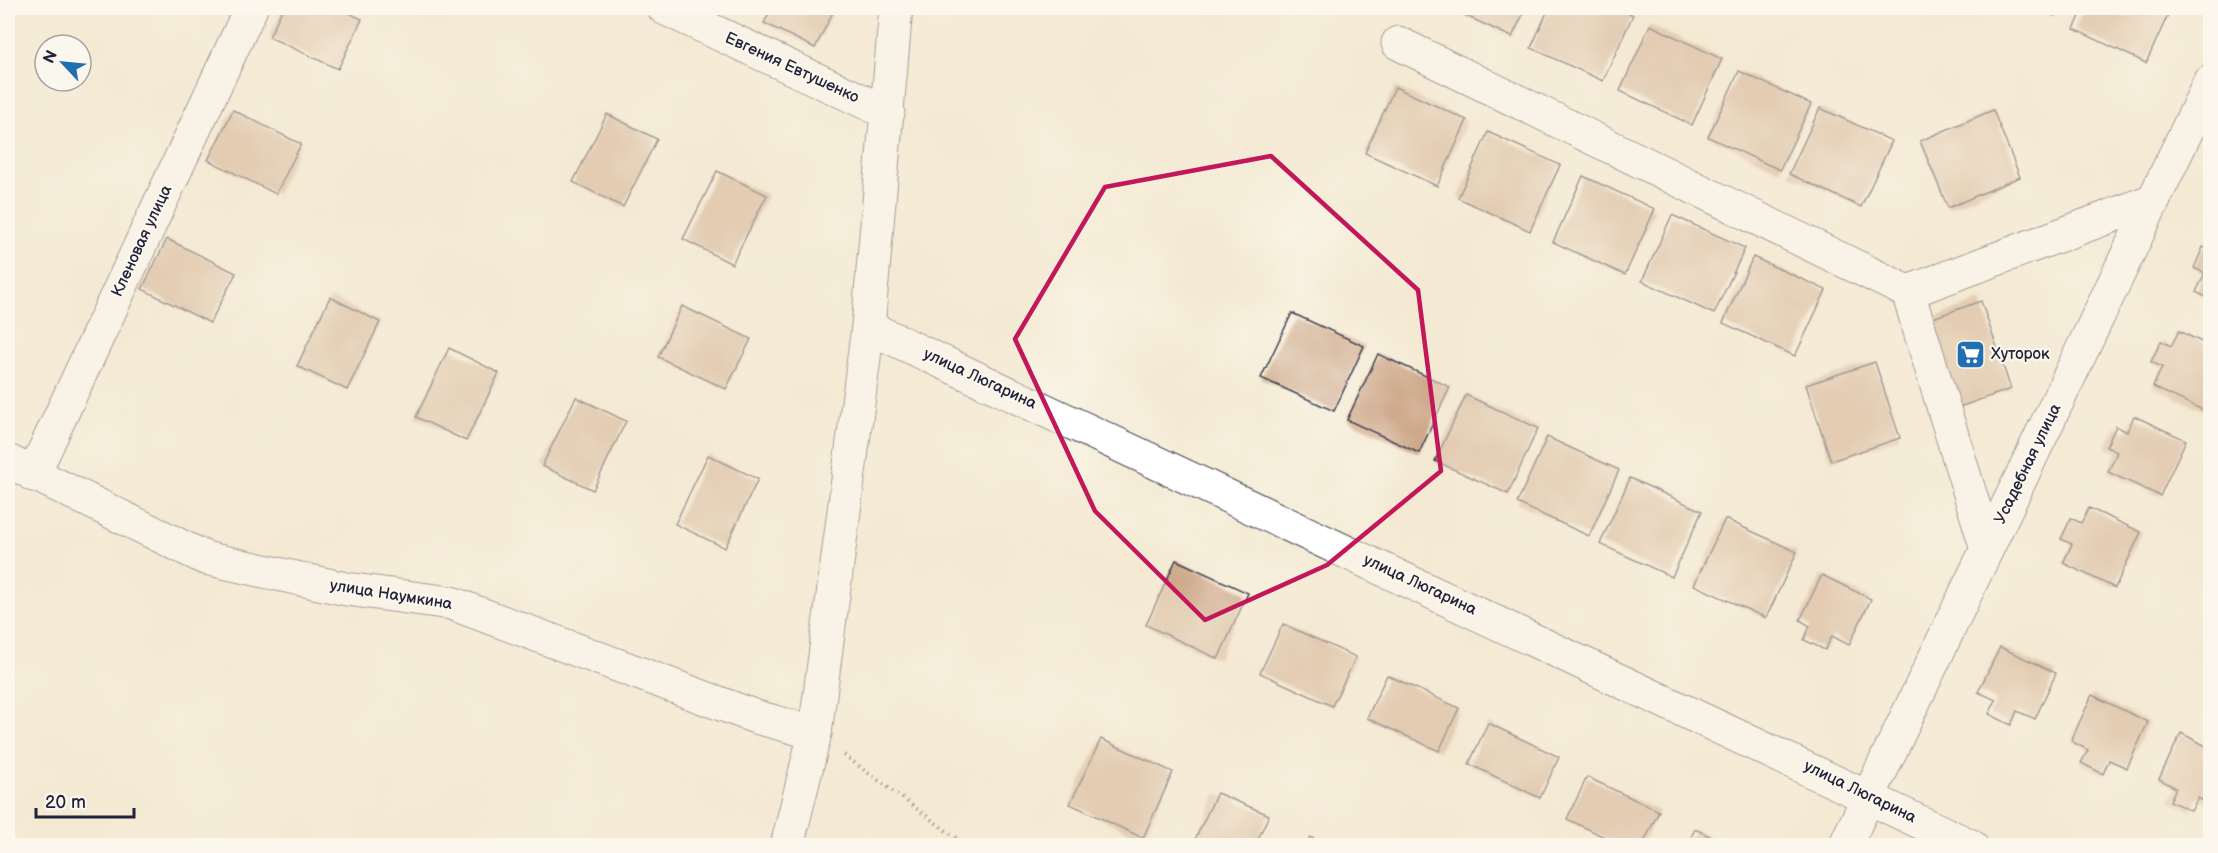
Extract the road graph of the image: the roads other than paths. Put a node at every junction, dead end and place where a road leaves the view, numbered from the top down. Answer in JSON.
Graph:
{"nodes":[{"id":1,"x":251,"y":8,"type":"edge"},
{"id":2,"x":664,"y":8,"type":"edge"},
{"id":3,"x":896,"y":8,"type":"edge"},
{"id":4,"x":1398,"y":43,"type":"dead end"},
{"id":5,"x":2211,"y":82,"type":"edge"},
{"id":6,"x":888,"y":113,"type":"junction"},
{"id":7,"x":2154,"y":200,"type":"junction"},
{"id":8,"x":1908,"y":292,"type":"junction"},
{"id":9,"x":868,"y":327,"type":"junction"},
{"id":10,"x":20,"y":468,"type":"edge"},
{"id":11,"x":1987,"y":549,"type":"junction"},
{"id":12,"x":814,"y":733,"type":"junction"},
{"id":13,"x":1870,"y":796,"type":"junction"},
{"id":14,"x":788,"y":846,"type":"edge"},
{"id":15,"x":1845,"y":846,"type":"edge"},
{"id":16,"x":1971,"y":846,"type":"edge"}],
"edges":[{"from":1,"to":10,"type":"street","name":"Кленовая улица"},
{"from":2,"to":6,"type":"street","name":"Евгения Евтушенко"},
{"from":3,"to":6,"type":"street"},
{"from":4,"to":8,"type":"street"},
{"from":5,"to":7,"type":"street","name":"Усадебная улица"},
{"from":6,"to":9,"type":"street"},
{"from":7,"to":8,"type":"street"},
{"from":7,"to":11,"type":"street","name":"Усадебная улица"},
{"from":8,"to":11,"type":"street"},
{"from":9,"to":12,"type":"street"},
{"from":9,"to":13,"type":"street","name":"улица Люгарина"},
{"from":10,"to":12,"type":"street","name":"улица Наумкина"},
{"from":11,"to":13,"type":"street","name":"Усадебная улица"},
{"from":12,"to":14,"type":"street"},
{"from":13,"to":15,"type":"street","name":"Усадебная улица"},
{"from":13,"to":16,"type":"street","name":"улица Люгарина"}]}
